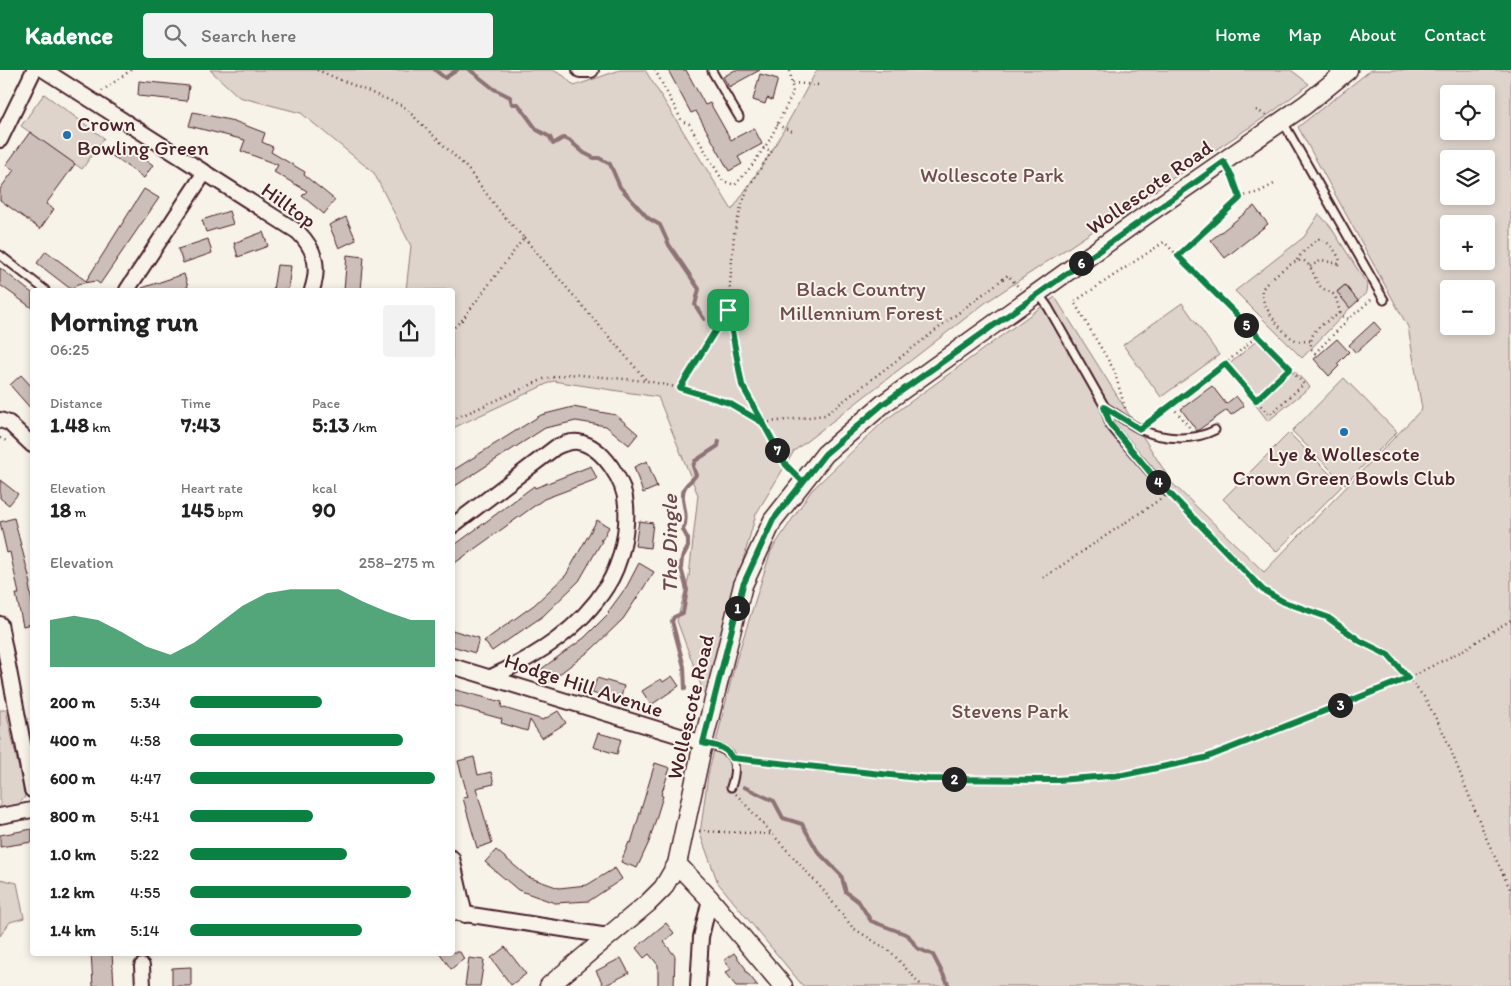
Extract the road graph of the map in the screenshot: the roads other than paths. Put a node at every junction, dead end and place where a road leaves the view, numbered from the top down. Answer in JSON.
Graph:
{"nodes":[{"id":1,"x":34,"y":70,"type":"edge"},
{"id":2,"x":44,"y":70,"type":"edge"},
{"id":3,"x":580,"y":70,"type":"edge"},
{"id":4,"x":591,"y":70,"type":"edge"},
{"id":5,"x":1348,"y":70,"type":"edge"},
{"id":6,"x":712,"y":71,"type":"edge"},
{"id":7,"x":739,"y":117,"type":"dead end"},
{"id":8,"x":1282,"y":121,"type":"junction"},
{"id":9,"x":0,"y":140,"type":"edge"},
{"id":10,"x":205,"y":172,"type":"junction"},
{"id":11,"x":0,"y":255,"type":"edge"},
{"id":12,"x":42,"y":288,"type":"edge"},
{"id":13,"x":128,"y":288,"type":"edge"},
{"id":14,"x":313,"y":288,"type":"edge"},
{"id":15,"x":1038,"y":294,"type":"junction"},
{"id":16,"x":1384,"y":300,"type":"dead end"},
{"id":17,"x":1104,"y":407,"type":"junction"},
{"id":18,"x":0,"y":420,"type":"edge"},
{"id":19,"x":1215,"y":430,"type":"dead end"},
{"id":20,"x":30,"y":443,"type":"edge"},
{"id":21,"x":1167,"y":492,"type":"dead end"},
{"id":22,"x":455,"y":524,"type":"edge"},
{"id":23,"x":0,"y":624,"type":"edge"},
{"id":24,"x":455,"y":667,"type":"edge"},
{"id":25,"x":491,"y":676,"type":"junction"},
{"id":26,"x":703,"y":743,"type":"junction"},
{"id":27,"x":30,"y":780,"type":"edge"},
{"id":28,"x":734,"y":787,"type":"road end"},
{"id":29,"x":30,"y":810,"type":"edge"},
{"id":30,"x":0,"y":816,"type":"edge"},
{"id":31,"x":677,"y":864,"type":"junction"},
{"id":32,"x":455,"y":882,"type":"edge"},
{"id":33,"x":710,"y":899,"type":"junction"},
{"id":34,"x":459,"y":913,"type":"edge"},
{"id":35,"x":608,"y":936,"type":"junction"},
{"id":36,"x":142,"y":966,"type":"dead end"},
{"id":37,"x":143,"y":986,"type":"edge"},
{"id":38,"x":549,"y":986,"type":"edge"},
{"id":39,"x":698,"y":986,"type":"edge"},
{"id":40,"x":782,"y":986,"type":"edge"}],
"edges":[{"from":1,"to":9,"type":"street"},
{"from":2,"to":10,"type":"street","name":"Hilltop"},
{"from":3,"to":4,"type":"street"},
{"from":5,"to":8,"type":"street","name":"Wollescote Road"},
{"from":6,"to":7,"type":"lane"},
{"from":8,"to":15,"type":"street","name":"Wollescote Road"},
{"from":8,"to":16,"type":"lane"},
{"from":10,"to":13,"type":"street"},
{"from":10,"to":14,"type":"street","name":"Hilltop"},
{"from":11,"to":12,"type":"lane"},
{"from":15,"to":17,"type":"lane"},
{"from":15,"to":26,"type":"street","name":"Wollescote Road"},
{"from":17,"to":19,"type":"lane"},
{"from":17,"to":21,"type":"lane"},
{"from":18,"to":20,"type":"street"},
{"from":22,"to":25,"type":"street"},
{"from":23,"to":27,"type":"street"},
{"from":24,"to":25,"type":"street","name":"Hodge Hill Avenue"},
{"from":25,"to":26,"type":"street","name":"Hodge Hill Avenue"},
{"from":26,"to":28,"type":"lane"},
{"from":26,"to":31,"type":"street","name":"Wollescote Road"},
{"from":29,"to":30,"type":"street"},
{"from":31,"to":33,"type":"street"},
{"from":31,"to":35,"type":"street","name":"Wollescote Road"},
{"from":32,"to":34,"type":"street"},
{"from":33,"to":39,"type":"street"},
{"from":33,"to":40,"type":"street"},
{"from":34,"to":35,"type":"street"},
{"from":35,"to":38,"type":"street","name":"Wollescote Road"},
{"from":36,"to":37,"type":"street"}]}
